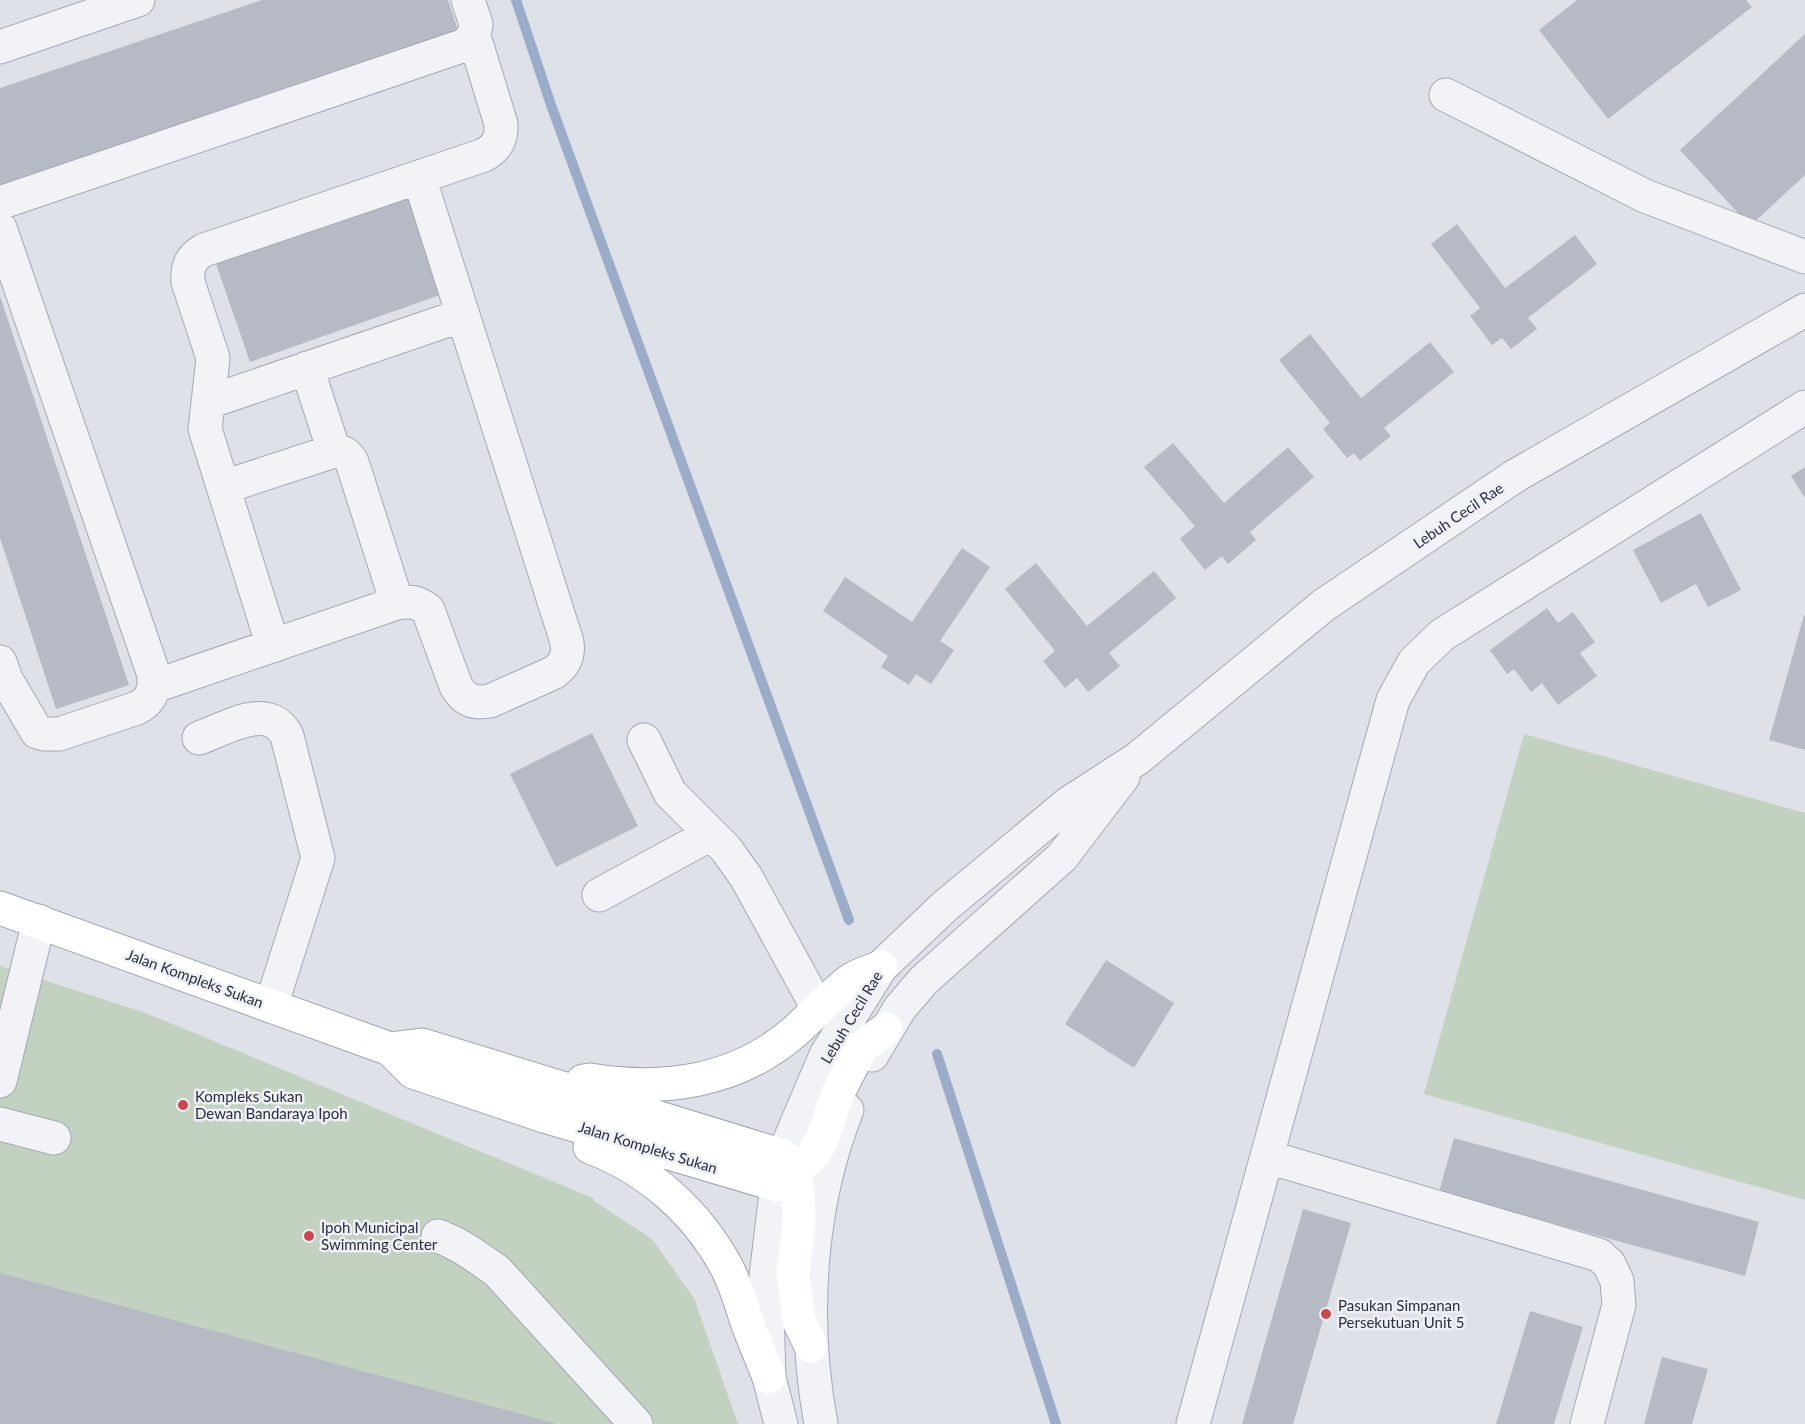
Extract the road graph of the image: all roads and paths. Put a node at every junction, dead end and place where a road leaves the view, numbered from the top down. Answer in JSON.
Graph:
{"nodes":[{"id":1,"x":138,"y":0,"type":"edge"},
{"id":2,"x":468,"y":0,"type":"edge"},
{"id":3,"x":474,"y":36,"type":"junction"},
{"id":4,"x":0,"y":46,"type":"edge"},
{"id":5,"x":1446,"y":95,"type":"dead end"},
{"id":6,"x":419,"y":177,"type":"junction"},
{"id":7,"x":0,"y":202,"type":"edge"},
{"id":8,"x":0,"y":228,"type":"edge"},
{"id":9,"x":1805,"y":257,"type":"edge"},
{"id":10,"x":1805,"y":310,"type":"edge"},
{"id":11,"x":463,"y":315,"type":"junction"},
{"id":12,"x":308,"y":368,"type":"junction"},
{"id":13,"x":208,"y":402,"type":"junction"},
{"id":14,"x":1805,"y":407,"type":"edge"},
{"id":15,"x":334,"y":451,"type":"junction"},
{"id":16,"x":224,"y":487,"type":"junction"},
{"id":17,"x":397,"y":603,"type":"junction"},
{"id":18,"x":273,"y":645,"type":"junction"},
{"id":19,"x":3,"y":670,"type":"edge"},
{"id":20,"x":155,"y":686,"type":"junction"},
{"id":21,"x":199,"y":738,"type":"dead end"},
{"id":22,"x":644,"y":740,"type":"dead end"},
{"id":23,"x":1137,"y":759,"type":"junction"},
{"id":24,"x":711,"y":834,"type":"junction"},
{"id":25,"x":600,"y":895,"type":"dead end"},
{"id":26,"x":0,"y":908,"type":"edge"},
{"id":27,"x":39,"y":921,"type":"junction"},
{"id":28,"x":881,"y":967,"type":"junction"},
{"id":29,"x":271,"y":1006,"type":"junction"},
{"id":30,"x":819,"y":1010,"type":"junction"},
{"id":31,"x":886,"y":1029,"type":"junction"},
{"id":32,"x":0,"y":1081,"type":"edge"},
{"id":33,"x":548,"y":1101,"type":"junction"},
{"id":34,"x":0,"y":1124,"type":"edge"},
{"id":35,"x":54,"y":1138,"type":"dead end"},
{"id":36,"x":1268,"y":1157,"type":"junction"},
{"id":37,"x":784,"y":1172,"type":"junction"},
{"id":38,"x":438,"y":1236,"type":"dead end"},
{"id":39,"x":811,"y":1346,"type":"junction"},
{"id":40,"x":769,"y":1377,"type":"junction"},
{"id":41,"x":636,"y":1424,"type":"edge"},
{"id":42,"x":781,"y":1424,"type":"edge"},
{"id":43,"x":821,"y":1424,"type":"edge"},
{"id":44,"x":1193,"y":1424,"type":"edge"},
{"id":45,"x":1587,"y":1424,"type":"edge"}],
"edges":[{"from":1,"to":4,"type":"street"},
{"from":2,"to":3,"type":"street"},
{"from":3,"to":6,"type":"street"},
{"from":3,"to":7,"type":"street"},
{"from":5,"to":9,"type":"street"},
{"from":6,"to":11,"type":"street"},
{"from":6,"to":13,"type":"street"},
{"from":8,"to":20,"type":"street"},
{"from":10,"to":23,"type":"street","name":"Lebuh Cecil Rae"},
{"from":11,"to":12,"type":"street"},
{"from":11,"to":17,"type":"street"},
{"from":12,"to":13,"type":"street"},
{"from":12,"to":15,"type":"street"},
{"from":13,"to":16,"type":"street"},
{"from":14,"to":36,"type":"street"},
{"from":15,"to":16,"type":"street"},
{"from":15,"to":17,"type":"street"},
{"from":16,"to":18,"type":"street"},
{"from":17,"to":18,"type":"street"},
{"from":18,"to":20,"type":"street"},
{"from":19,"to":20,"type":"street"},
{"from":21,"to":29,"type":"street"},
{"from":22,"to":24,"type":"street"},
{"from":23,"to":28,"type":"street","name":"Lebuh Cecil Rae"},
{"from":23,"to":31,"type":"street","name":"Lebuh Cecil Rae"},
{"from":24,"to":25,"type":"street"},
{"from":24,"to":30,"type":"street"},
{"from":26,"to":27,"type":"main road","name":"Jalan Kompleks Sukan"},
{"from":27,"to":29,"type":"main road","name":"Jalan Kompleks Sukan"},
{"from":27,"to":32,"type":"street"},
{"from":28,"to":30,"type":"main road"},
{"from":28,"to":37,"type":"street","name":"Lebuh Cecil Rae"},
{"from":29,"to":33,"type":"main road","name":"Jalan Kompleks Sukan"},
{"from":30,"to":33,"type":"main road"},
{"from":31,"to":37,"type":"main road"},
{"from":31,"to":39,"type":"street","name":"Lebuh Cecil Rae"},
{"from":33,"to":37,"type":"main road","name":"Jalan Kompleks Sukan"},
{"from":33,"to":40,"type":"main road"},
{"from":34,"to":35,"type":"street"},
{"from":36,"to":44,"type":"street"},
{"from":36,"to":45,"type":"street"},
{"from":37,"to":39,"type":"main road"},
{"from":37,"to":40,"type":"street","name":"Lebuh Cecil Rae"},
{"from":38,"to":41,"type":"street"},
{"from":39,"to":43,"type":"street","name":"Lebuh Cecil Rae"},
{"from":40,"to":42,"type":"street","name":"Lebuh Cecil Rae"}]}
